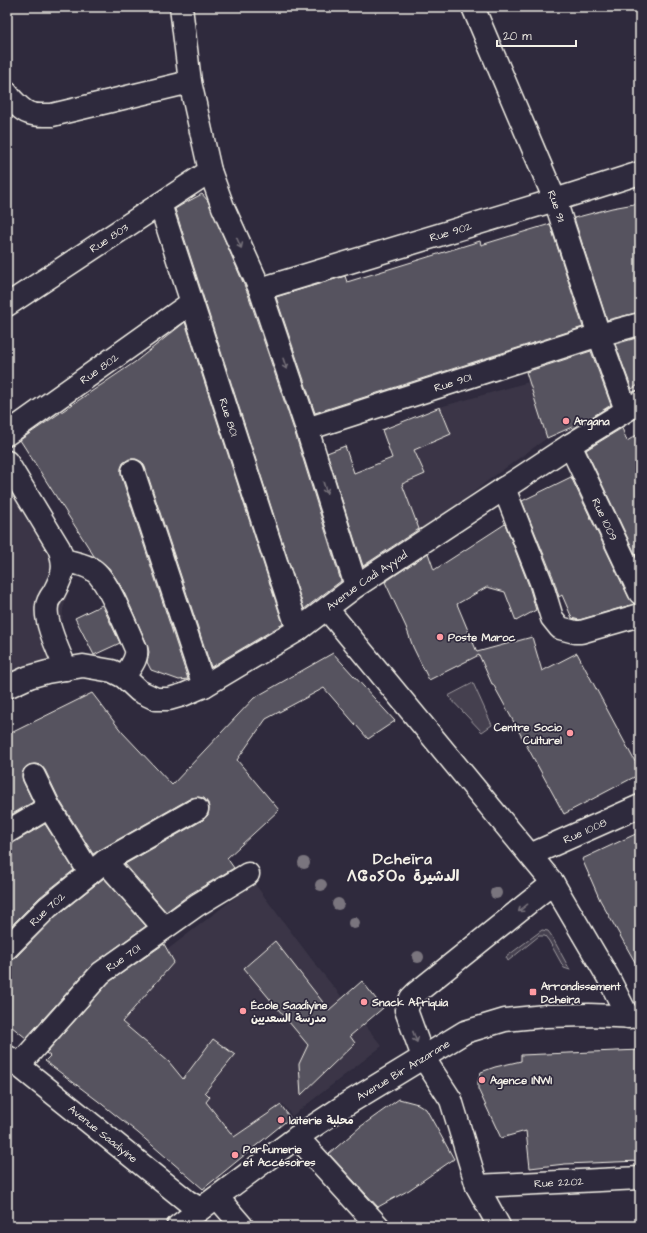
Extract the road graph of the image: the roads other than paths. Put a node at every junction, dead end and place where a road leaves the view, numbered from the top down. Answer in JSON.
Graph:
{"nodes":[{"id":1,"x":182,"y":7,"type":"edge"},
{"id":2,"x":473,"y":7,"type":"edge"},
{"id":3,"x":190,"y":82,"type":"junction"},
{"id":4,"x":7,"y":93,"type":"edge"},
{"id":5,"x":210,"y":171,"type":"junction"},
{"id":6,"x":640,"y":173,"type":"edge"},
{"id":7,"x":555,"y":200,"type":"junction"},
{"id":8,"x":160,"y":204,"type":"junction"},
{"id":9,"x":260,"y":289,"type":"junction"},
{"id":10,"x":191,"y":303,"type":"junction"},
{"id":11,"x":7,"y":305,"type":"edge"},
{"id":12,"x":640,"y":324,"type":"edge"},
{"id":13,"x":598,"y":335,"type":"junction"},
{"id":14,"x":633,"y":406,"type":"edge"},
{"id":15,"x":307,"y":429,"type":"junction"},
{"id":16,"x":7,"y":434,"type":"edge"},
{"id":17,"x":570,"y":445,"type":"junction"},
{"id":18,"x":7,"y":462,"type":"edge"},
{"id":19,"x":133,"y":471,"type":"dead end"},
{"id":20,"x":504,"y":488,"type":"junction"},
{"id":21,"x":64,"y":560,"type":"junction"},
{"id":22,"x":356,"y":586,"type":"junction"},
{"id":23,"x":640,"y":593,"type":"edge"},
{"id":24,"x":327,"y":609,"type":"junction"},
{"id":25,"x":640,"y":615,"type":"edge"},
{"id":26,"x":298,"y":630,"type":"junction"},
{"id":27,"x":74,"y":668,"type":"junction"},
{"id":28,"x":124,"y":677,"type":"junction"},
{"id":29,"x":204,"y":686,"type":"junction"},
{"id":30,"x":7,"y":687,"type":"edge"},
{"id":31,"x":34,"y":776,"type":"dead end"},
{"id":32,"x":640,"y":806,"type":"edge"},
{"id":33,"x":49,"y":807,"type":"junction"},
{"id":34,"x":197,"y":809,"type":"dead end"},
{"id":35,"x":7,"y":832,"type":"edge"},
{"id":36,"x":530,"y":855,"type":"junction"},
{"id":37,"x":97,"y":867,"type":"junction"},
{"id":38,"x":248,"y":874,"type":"dead end"},
{"id":39,"x":553,"y":883,"type":"junction"},
{"id":40,"x":164,"y":928,"type":"junction"},
{"id":41,"x":7,"y":948,"type":"edge"},
{"id":42,"x":634,"y":1017,"type":"edge"},
{"id":43,"x":423,"y":1057,"type":"junction"},
{"id":44,"x":13,"y":1060,"type":"edge"},
{"id":45,"x":297,"y":1137,"type":"junction"},
{"id":46,"x":640,"y":1178,"type":"edge"},
{"id":47,"x":477,"y":1186,"type":"junction"},
{"id":48,"x":217,"y":1197,"type":"junction"},
{"id":49,"x":200,"y":1209,"type":"junction"},
{"id":50,"x":178,"y":1226,"type":"edge"},
{"id":51,"x":242,"y":1226,"type":"edge"},
{"id":52,"x":378,"y":1226,"type":"edge"},
{"id":53,"x":499,"y":1226,"type":"edge"}],
"edges":[{"from":1,"to":3,"type":"street"},
{"from":2,"to":7,"type":"street","name":"Rue 911"},
{"from":3,"to":4,"type":"street"},
{"from":3,"to":5,"type":"street"},
{"from":5,"to":8,"type":"street","name":"Rue 803"},
{"from":5,"to":9,"type":"street","one_way":true},
{"from":6,"to":7,"type":"street","name":"Rue 902"},
{"from":7,"to":9,"type":"street","name":"Rue 902"},
{"from":7,"to":13,"type":"street","name":"Rue 911"},
{"from":8,"to":10,"type":"street","name":"Rue 801"},
{"from":8,"to":11,"type":"street","name":"Rue 803"},
{"from":9,"to":15,"type":"street","one_way":true},
{"from":10,"to":16,"type":"street","name":"Rue 802"},
{"from":10,"to":26,"type":"street","name":"Rue 801"},
{"from":12,"to":13,"type":"street","name":"Rue 901"},
{"from":13,"to":14,"type":"street","name":"Rue 911"},
{"from":13,"to":15,"type":"street","name":"Rue 901"},
{"from":14,"to":17,"type":"street","name":"Avenue Cadi Ayyad"},
{"from":15,"to":22,"type":"street","one_way":true},
{"from":17,"to":20,"type":"street","name":"Avenue Cadi Ayyad"},
{"from":17,"to":23,"type":"street","name":"Rue 1009"},
{"from":18,"to":21,"type":"street"},
{"from":19,"to":29,"type":"street"},
{"from":20,"to":22,"type":"street","name":"Avenue Cadi Ayyad"},
{"from":20,"to":25,"type":"street"},
{"from":21,"to":27,"type":"street"},
{"from":21,"to":28,"type":"street"},
{"from":22,"to":24,"type":"street","name":"Avenue Cadi Ayyad"},
{"from":24,"to":26,"type":"street","name":"Avenue Cadi Ayyad"},
{"from":24,"to":36,"type":"street"},
{"from":26,"to":29,"type":"street","name":"Avenue Cadi Ayyad"},
{"from":27,"to":28,"type":"street","name":"Avenue Cadi Ayyad"},
{"from":27,"to":30,"type":"street"},
{"from":28,"to":29,"type":"street","name":"Avenue Cadi Ayyad"},
{"from":31,"to":33,"type":"street"},
{"from":32,"to":36,"type":"street","name":"Rue 1008"},
{"from":33,"to":35,"type":"street"},
{"from":33,"to":37,"type":"street"},
{"from":34,"to":37,"type":"street","name":"Rue 702"},
{"from":36,"to":39,"type":"street"},
{"from":37,"to":40,"type":"street"},
{"from":37,"to":41,"type":"street","name":"Rue 702"},
{"from":38,"to":40,"type":"street","name":"Rue 701"},
{"from":39,"to":42,"type":"street"},
{"from":39,"to":43,"type":"street","one_way":true},
{"from":40,"to":44,"type":"street","name":"Rue 701"},
{"from":42,"to":43,"type":"street","name":"Avenue Bir Anzarane"},
{"from":43,"to":45,"type":"street","name":"Avenue Bir Anzarane"},
{"from":43,"to":47,"type":"street"},
{"from":44,"to":49,"type":"street","name":"Avenue Saadiyine"},
{"from":45,"to":48,"type":"street","name":"Avenue Bir Anzarane"},
{"from":45,"to":52,"type":"street"},
{"from":46,"to":47,"type":"street","name":"Rue 2202"},
{"from":47,"to":53,"type":"street"},
{"from":48,"to":49,"type":"street","name":"Avenue Bir Anzarane"},
{"from":48,"to":51,"type":"street"},
{"from":49,"to":50,"type":"street","name":"Avenue Bir Anzarane"}]}
